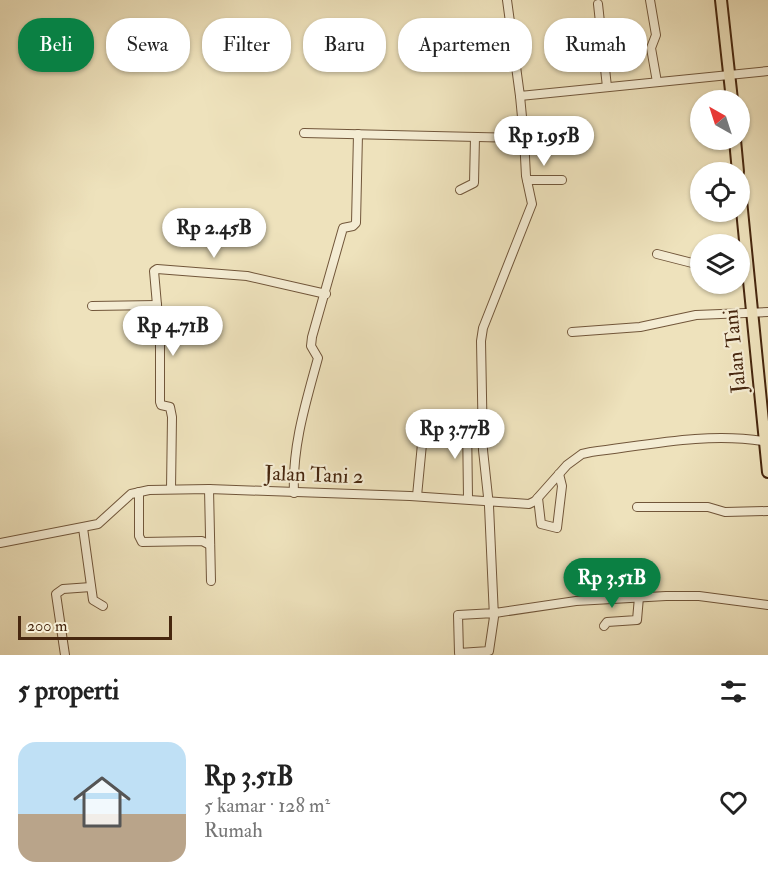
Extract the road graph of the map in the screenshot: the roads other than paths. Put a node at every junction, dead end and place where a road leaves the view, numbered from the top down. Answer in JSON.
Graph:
{"nodes":[{"id":1,"x":507,"y":0,"type":"edge"},
{"id":2,"x":650,"y":0,"type":"edge"},
{"id":3,"x":721,"y":0,"type":"edge"},
{"id":4,"x":598,"y":4,"type":"dead end"},
{"id":5,"x":768,"y":71,"type":"edge"},
{"id":6,"x":730,"y":75,"type":"junction"},
{"id":7,"x":657,"y":82,"type":"junction"},
{"id":8,"x":607,"y":87,"type":"junction"},
{"id":9,"x":731,"y":90,"type":"edge"},
{"id":10,"x":520,"y":96,"type":"junction"},
{"id":11,"x":304,"y":132,"type":"dead end"},
{"id":12,"x":358,"y":134,"type":"junction"},
{"id":13,"x":475,"y":137,"type":"junction"},
{"id":14,"x":524,"y":138,"type":"junction"},
{"id":15,"x":527,"y":180,"type":"junction"},
{"id":16,"x":562,"y":180,"type":"dead end"},
{"id":17,"x":460,"y":190,"type":"dead end"},
{"id":18,"x":657,"y":254,"type":"dead end"},
{"id":19,"x":690,"y":262,"type":"edge"},
{"id":20,"x":326,"y":294,"type":"junction"},
{"id":21,"x":747,"y":294,"type":"edge"},
{"id":22,"x":157,"y":305,"type":"junction"},
{"id":23,"x":92,"y":306,"type":"dead end"},
{"id":24,"x":768,"y":312,"type":"edge"},
{"id":25,"x":751,"y":313,"type":"junction"},
{"id":26,"x":572,"y":332,"type":"dead end"},
{"id":27,"x":467,"y":421,"type":"dead end"},
{"id":28,"x":435,"y":438,"type":"dead end"},
{"id":29,"x":765,"y":447,"type":"edge"},
{"id":30,"x":768,"y":472,"type":"edge"},
{"id":31,"x":559,"y":474,"type":"junction"},
{"id":32,"x":171,"y":489,"type":"junction"},
{"id":33,"x":209,"y":489,"type":"junction"},
{"id":34,"x":139,"y":492,"type":"junction"},
{"id":35,"x":294,"y":493,"type":"junction"},
{"id":36,"x":417,"y":496,"type":"junction"},
{"id":37,"x":468,"y":498,"type":"junction"},
{"id":38,"x":538,"y":498,"type":"junction"},
{"id":39,"x":488,"y":500,"type":"junction"},
{"id":40,"x":637,"y":507,"type":"dead end"},
{"id":41,"x":768,"y":512,"type":"edge"},
{"id":42,"x":83,"y":528,"type":"junction"},
{"id":43,"x":0,"y":543,"type":"edge"},
{"id":44,"x":210,"y":545,"type":"junction"},
{"id":45,"x":212,"y":581,"type":"dead end"},
{"id":46,"x":91,"y":587,"type":"junction"},
{"id":47,"x":639,"y":597,"type":"junction"},
{"id":48,"x":768,"y":605,"type":"edge"},
{"id":49,"x":103,"y":606,"type":"dead end"},
{"id":50,"x":495,"y":613,"type":"junction"},
{"id":51,"x":604,"y":626,"type":"dead end"},
{"id":52,"x":65,"y":655,"type":"edge"}],
"edges":[{"from":1,"to":10,"type":"street"},
{"from":2,"to":7,"type":"street"},
{"from":3,"to":6,"type":"highway"},
{"from":4,"to":8,"type":"street"},
{"from":5,"to":6,"type":"street"},
{"from":6,"to":7,"type":"street"},
{"from":6,"to":9,"type":"highway"},
{"from":7,"to":8,"type":"street"},
{"from":8,"to":10,"type":"street"},
{"from":10,"to":14,"type":"street"},
{"from":11,"to":12,"type":"street"},
{"from":12,"to":13,"type":"street"},
{"from":12,"to":20,"type":"street"},
{"from":13,"to":14,"type":"street"},
{"from":13,"to":17,"type":"street"},
{"from":14,"to":15,"type":"street"},
{"from":15,"to":16,"type":"street"},
{"from":15,"to":39,"type":"street"},
{"from":18,"to":19,"type":"street"},
{"from":20,"to":22,"type":"street"},
{"from":20,"to":35,"type":"street"},
{"from":21,"to":25,"type":"highway","name":"Jalan Tani"},
{"from":22,"to":23,"type":"street"},
{"from":22,"to":32,"type":"street"},
{"from":24,"to":25,"type":"street"},
{"from":25,"to":26,"type":"street"},
{"from":25,"to":29,"type":"highway","name":"Jalan Tani"},
{"from":27,"to":37,"type":"street"},
{"from":28,"to":36,"type":"street"},
{"from":29,"to":30,"type":"highway","name":"Jalan Tani"},
{"from":29,"to":31,"type":"street"},
{"from":31,"to":38,"type":"street"},
{"from":31,"to":38,"type":"street"},
{"from":32,"to":33,"type":"street","name":"Jalan Tani 2"},
{"from":32,"to":34,"type":"street","name":"Jalan Tani 2"},
{"from":33,"to":35,"type":"street","name":"Jalan Tani 2"},
{"from":33,"to":44,"type":"street"},
{"from":34,"to":42,"type":"street","name":"Jalan Tani 2"},
{"from":34,"to":44,"type":"street"},
{"from":35,"to":36,"type":"street","name":"Jalan Tani 2"},
{"from":36,"to":37,"type":"street","name":"Jalan Tani 2"},
{"from":37,"to":39,"type":"street","name":"Jalan Tani 2"},
{"from":38,"to":39,"type":"street","name":"Jalan Tani 2"},
{"from":39,"to":50,"type":"street"},
{"from":40,"to":41,"type":"street"},
{"from":42,"to":43,"type":"street","name":"Jalan Tani 2"},
{"from":42,"to":46,"type":"street"},
{"from":44,"to":45,"type":"street"},
{"from":46,"to":49,"type":"street"},
{"from":46,"to":52,"type":"street"},
{"from":47,"to":48,"type":"street"},
{"from":47,"to":50,"type":"street"},
{"from":47,"to":51,"type":"street"},
{"from":50,"to":50,"type":"street"}]}
